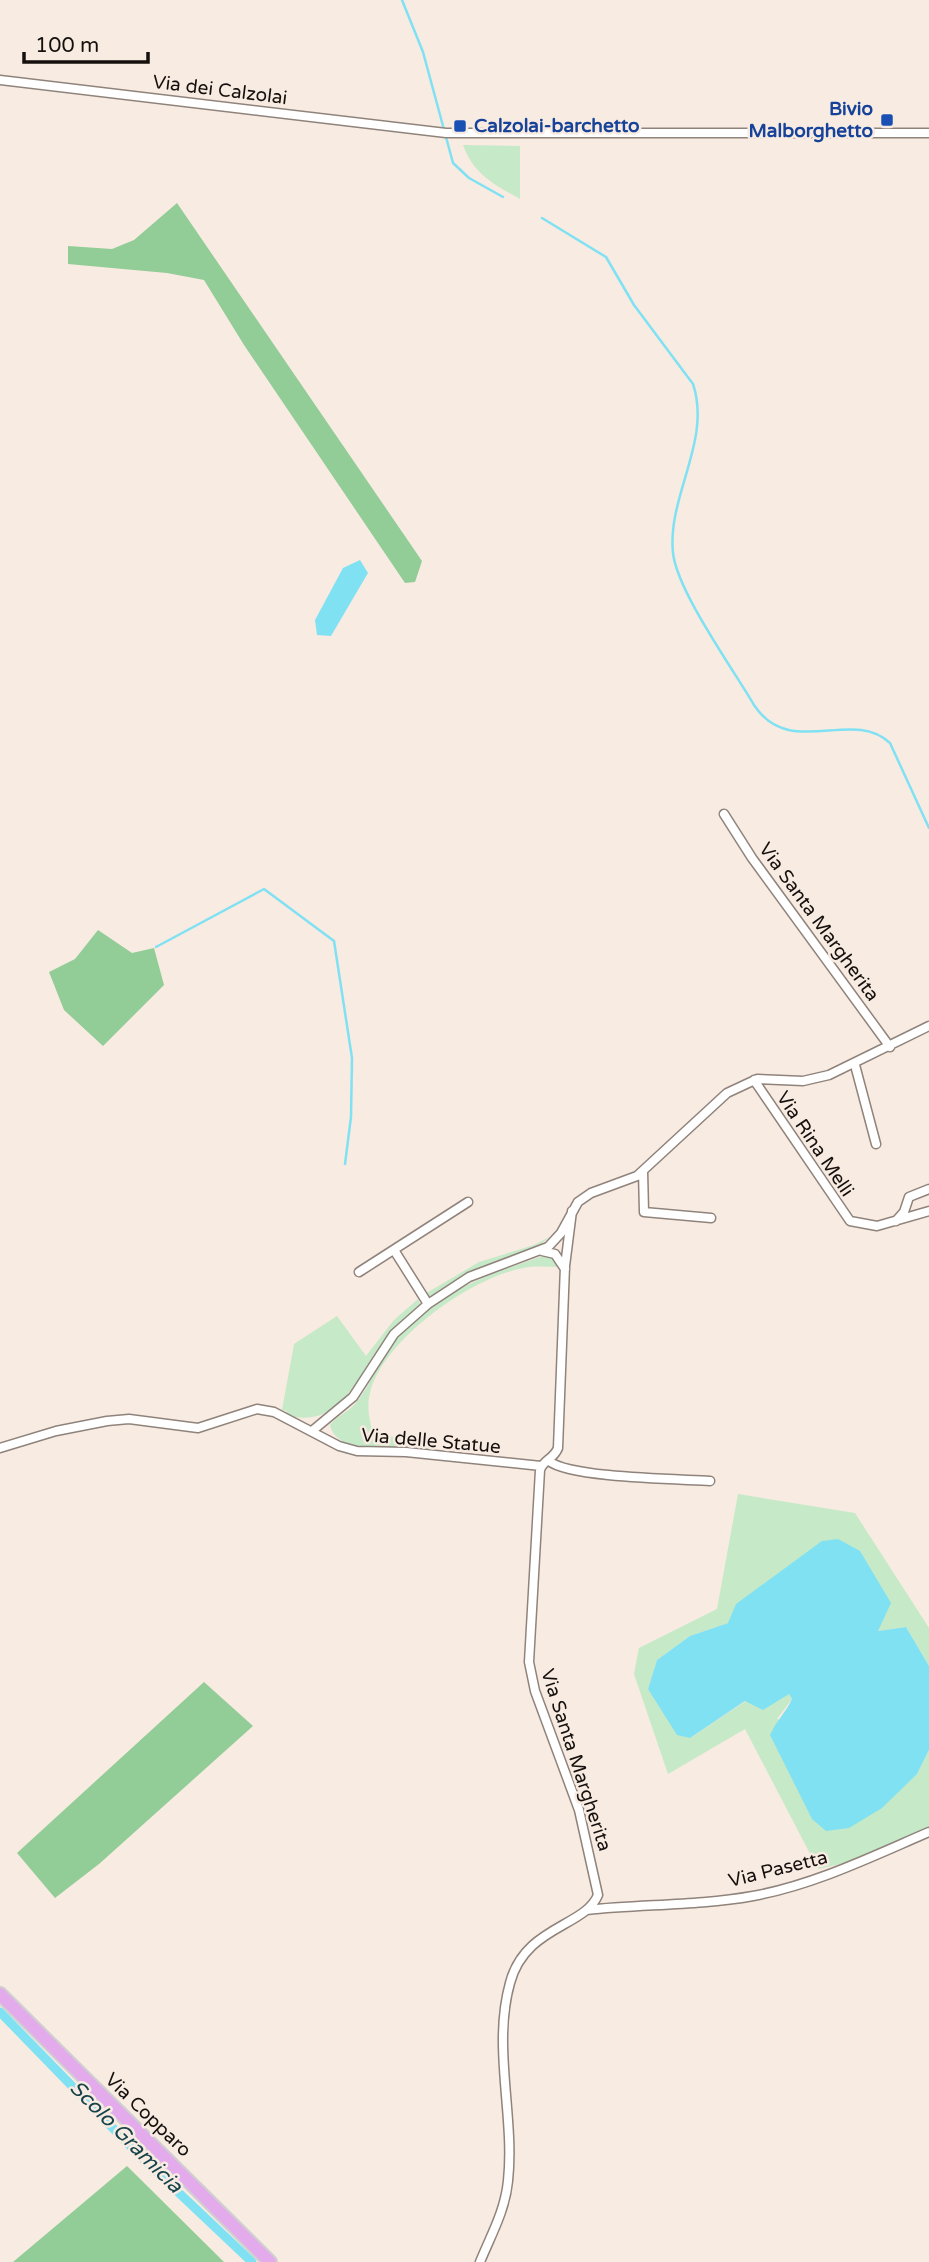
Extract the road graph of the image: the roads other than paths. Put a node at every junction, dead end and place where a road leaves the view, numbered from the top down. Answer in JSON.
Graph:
{"nodes":[{"id":1,"x":0,"y":80,"type":"edge"},
{"id":2,"x":929,"y":133,"type":"edge"},
{"id":3,"x":724,"y":814,"type":"dead end"},
{"id":4,"x":929,"y":1027,"type":"edge"},
{"id":5,"x":890,"y":1047,"type":"junction"},
{"id":6,"x":855,"y":1065,"type":"junction"},
{"id":7,"x":754,"y":1080,"type":"junction"},
{"id":8,"x":877,"y":1144,"type":"dead end"},
{"id":9,"x":643,"y":1171,"type":"junction"},
{"id":10,"x":929,"y":1189,"type":"edge"},
{"id":11,"x":468,"y":1202,"type":"dead end"},
{"id":12,"x":572,"y":1211,"type":"junction"},
{"id":13,"x":929,"y":1211,"type":"edge"},
{"id":14,"x":711,"y":1218,"type":"dead end"},
{"id":15,"x":894,"y":1222,"type":"junction"},
{"id":16,"x":555,"y":1241,"type":"junction"},
{"id":17,"x":567,"y":1249,"type":"junction"},
{"id":18,"x":394,"y":1250,"type":"junction"},
{"id":19,"x":542,"y":1251,"type":"junction"},
{"id":20,"x":555,"y":1254,"type":"junction"},
{"id":21,"x":565,"y":1268,"type":"junction"},
{"id":22,"x":359,"y":1272,"type":"dead end"},
{"id":23,"x":428,"y":1304,"type":"junction"},
{"id":24,"x":312,"y":1431,"type":"junction"},
{"id":25,"x":0,"y":1448,"type":"edge"},
{"id":26,"x":549,"y":1461,"type":"junction"},
{"id":27,"x":541,"y":1466,"type":"junction"},
{"id":28,"x":710,"y":1481,"type":"dead end"},
{"id":29,"x":929,"y":1832,"type":"edge"},
{"id":30,"x":586,"y":1910,"type":"junction"},
{"id":31,"x":0,"y":1994,"type":"edge"},
{"id":32,"x":270,"y":2262,"type":"edge"},
{"id":33,"x":480,"y":2262,"type":"edge"}],
"edges":[{"from":1,"to":2,"type":"street","name":"Via dei Calzolai"},
{"from":3,"to":5,"type":"street","name":"Via Santa Margherita"},
{"from":4,"to":5,"type":"street"},
{"from":5,"to":6,"type":"street"},
{"from":6,"to":7,"type":"street"},
{"from":6,"to":8,"type":"street"},
{"from":7,"to":9,"type":"street"},
{"from":7,"to":15,"type":"street","name":"Via Rina Melli"},
{"from":9,"to":12,"type":"street"},
{"from":9,"to":14,"type":"street"},
{"from":10,"to":15,"type":"street"},
{"from":11,"to":18,"type":"street"},
{"from":12,"to":16,"type":"street"},
{"from":12,"to":17,"type":"street"},
{"from":13,"to":15,"type":"street","name":"Via Rina Melli"},
{"from":16,"to":17,"type":"street"},
{"from":16,"to":19,"type":"street"},
{"from":16,"to":20,"type":"street"},
{"from":17,"to":21,"type":"street"},
{"from":18,"to":22,"type":"street"},
{"from":18,"to":23,"type":"street"},
{"from":19,"to":20,"type":"street"},
{"from":19,"to":23,"type":"street"},
{"from":20,"to":21,"type":"street"},
{"from":21,"to":26,"type":"street"},
{"from":23,"to":24,"type":"street"},
{"from":24,"to":25,"type":"street","name":"Via delle Statue"},
{"from":24,"to":27,"type":"street","name":"Via delle Statue"},
{"from":26,"to":27,"type":"street"},
{"from":26,"to":28,"type":"street"},
{"from":27,"to":30,"type":"street","name":"Via Santa Margherita"},
{"from":29,"to":30,"type":"street","name":"Via Pasetta"},
{"from":30,"to":33,"type":"street"},
{"from":31,"to":32,"type":"main road","name":"Via Copparo"}]}
